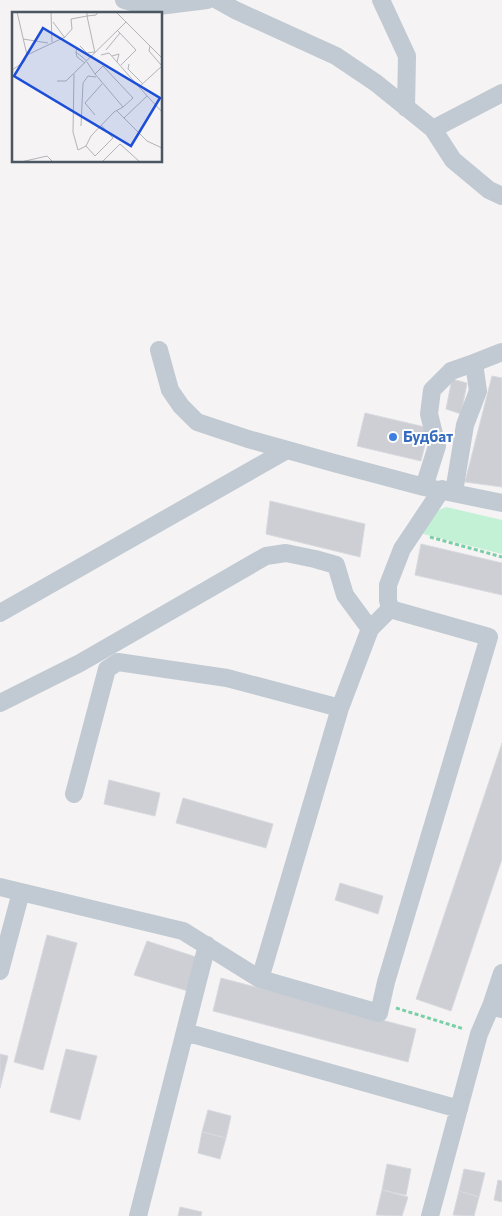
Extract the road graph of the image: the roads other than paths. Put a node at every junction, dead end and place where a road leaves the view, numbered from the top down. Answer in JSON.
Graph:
{"nodes":[{"id":1,"x":124,"y":0,"type":"edge"},
{"id":2,"x":207,"y":0,"type":"edge"},
{"id":3,"x":217,"y":0,"type":"edge"},
{"id":4,"x":381,"y":0,"type":"edge"},
{"id":5,"x":502,"y":93,"type":"edge"},
{"id":6,"x":406,"y":108,"type":"junction"},
{"id":7,"x":433,"y":129,"type":"junction"},
{"id":8,"x":502,"y":196,"type":"edge"},
{"id":9,"x":160,"y":350,"type":"dead end"},
{"id":10,"x":502,"y":352,"type":"edge"},
{"id":11,"x":474,"y":363,"type":"junction"},
{"id":12,"x":286,"y":450,"type":"junction"},
{"id":13,"x":424,"y":486,"type":"junction"},
{"id":14,"x":448,"y":490,"type":"junction"},
{"id":15,"x":502,"y":502,"type":"edge"},
{"id":16,"x":390,"y":609,"type":"junction"},
{"id":17,"x":0,"y":613,"type":"edge"},
{"id":18,"x":370,"y":629,"type":"junction"},
{"id":19,"x":0,"y":703,"type":"edge"},
{"id":20,"x":340,"y":708,"type":"junction"},
{"id":21,"x":74,"y":794,"type":"dead end"},
{"id":22,"x":0,"y":887,"type":"edge"},
{"id":23,"x":21,"y":892,"type":"junction"},
{"id":24,"x":207,"y":945,"type":"junction"},
{"id":25,"x":0,"y":971,"type":"edge"},
{"id":26,"x":502,"y":973,"type":"edge"},
{"id":27,"x":260,"y":979,"type":"junction"},
{"id":28,"x":497,"y":1008,"type":"edge"},
{"id":29,"x":184,"y":1032,"type":"junction"},
{"id":30,"x":458,"y":1109,"type":"junction"},
{"id":31,"x":138,"y":1216,"type":"edge"},
{"id":32,"x":430,"y":1216,"type":"edge"}],
"edges":[{"from":1,"to":2,"type":"street"},
{"from":3,"to":6,"type":"street"},
{"from":4,"to":6,"type":"street"},
{"from":5,"to":7,"type":"street"},
{"from":6,"to":7,"type":"street"},
{"from":7,"to":8,"type":"street"},
{"from":9,"to":12,"type":"street"},
{"from":10,"to":11,"type":"street"},
{"from":11,"to":13,"type":"street"},
{"from":11,"to":14,"type":"street"},
{"from":12,"to":13,"type":"street"},
{"from":12,"to":17,"type":"street"},
{"from":13,"to":14,"type":"street"},
{"from":14,"to":15,"type":"street"},
{"from":14,"to":16,"type":"street"},
{"from":16,"to":18,"type":"street"},
{"from":16,"to":27,"type":"street"},
{"from":18,"to":19,"type":"street"},
{"from":18,"to":20,"type":"street"},
{"from":20,"to":21,"type":"street"},
{"from":20,"to":27,"type":"street"},
{"from":22,"to":23,"type":"street"},
{"from":23,"to":24,"type":"street"},
{"from":23,"to":25,"type":"street"},
{"from":24,"to":27,"type":"street"},
{"from":24,"to":29,"type":"street"},
{"from":26,"to":28,"type":"street"},
{"from":28,"to":30,"type":"street"},
{"from":29,"to":30,"type":"street"},
{"from":29,"to":31,"type":"street"},
{"from":30,"to":32,"type":"street"}]}
